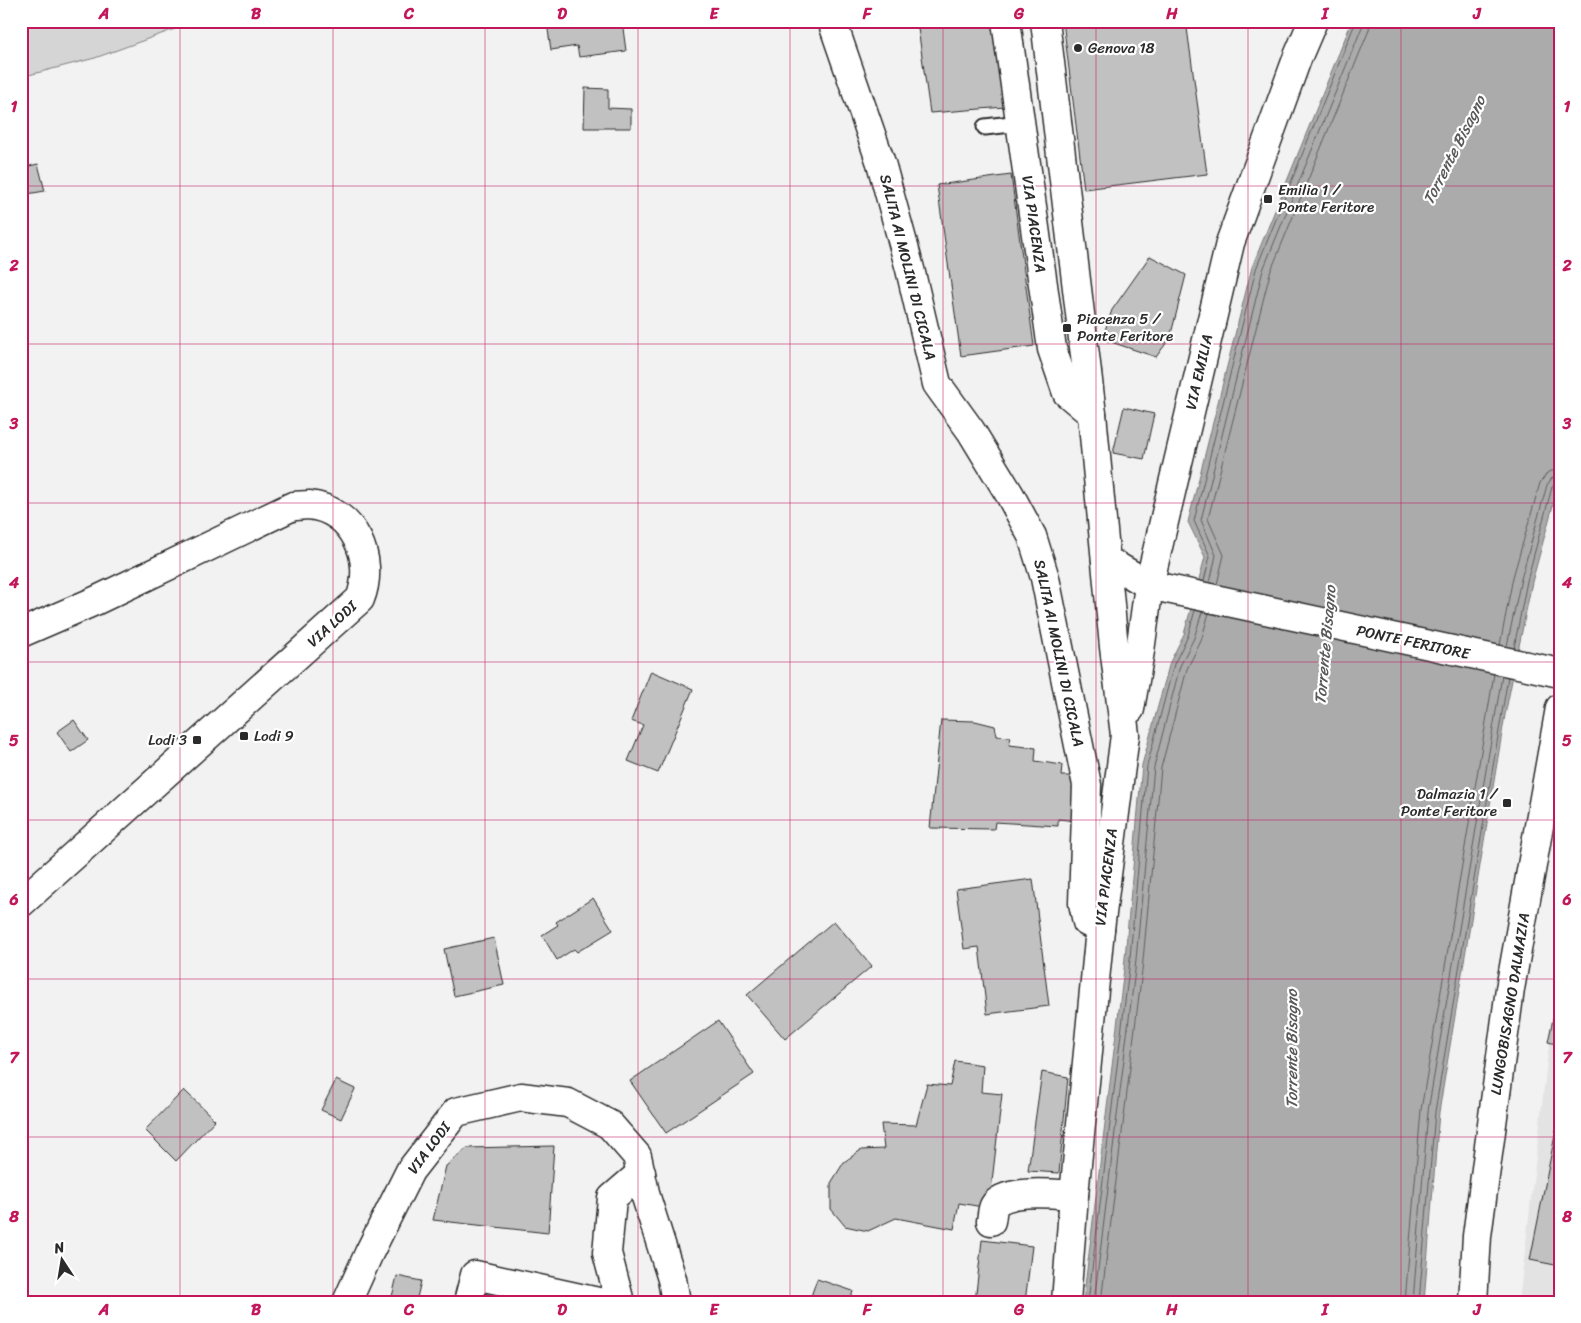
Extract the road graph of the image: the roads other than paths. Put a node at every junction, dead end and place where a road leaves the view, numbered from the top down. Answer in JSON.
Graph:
{"nodes":[{"id":1,"x":832,"y":21,"type":"edge"},
{"id":2,"x":1006,"y":21,"type":"edge"},
{"id":3,"x":1045,"y":21,"type":"edge"},
{"id":4,"x":1313,"y":21,"type":"edge"},
{"id":5,"x":1020,"y":123,"type":"junction"},
{"id":6,"x":985,"y":127,"type":"dead end"},
{"id":7,"x":1092,"y":414,"type":"junction"},
{"id":8,"x":1106,"y":560,"type":"junction"},
{"id":9,"x":1149,"y":585,"type":"junction"},
{"id":10,"x":21,"y":634,"type":"edge"},
{"id":11,"x":1560,"y":673,"type":"edge"},
{"id":12,"x":1560,"y":708,"type":"edge"},
{"id":13,"x":1125,"y":735,"type":"junction"},
{"id":14,"x":21,"y":903,"type":"edge"},
{"id":15,"x":1100,"y":929,"type":"junction"},
{"id":16,"x":641,"y":1173,"type":"junction"},
{"id":17,"x":1074,"y":1195,"type":"junction"},
{"id":18,"x":991,"y":1221,"type":"dead end"},
{"id":19,"x":347,"y":1302,"type":"edge"},
{"id":20,"x":468,"y":1302,"type":"edge"},
{"id":21,"x":598,"y":1302,"type":"edge"},
{"id":22,"x":620,"y":1302,"type":"edge"},
{"id":23,"x":676,"y":1302,"type":"edge"},
{"id":24,"x":1066,"y":1302,"type":"edge"},
{"id":25,"x":1473,"y":1302,"type":"edge"}],
"edges":[{"from":1,"to":15,"type":"street","name":"SALITA AI MOLINI DI CICALA"},
{"from":2,"to":5,"type":"street","name":"VIA PIACENZA"},
{"from":3,"to":7,"type":"street","name":"VIA PIACENZA"},
{"from":4,"to":9,"type":"street","name":"VIA EMILIA"},
{"from":5,"to":6,"type":"lane"},
{"from":5,"to":7,"type":"street","name":"VIA PIACENZA"},
{"from":7,"to":8,"type":"street","name":"VIA PIACENZA"},
{"from":8,"to":9,"type":"street"},
{"from":8,"to":13,"type":"street","name":"VIA PIACENZA"},
{"from":9,"to":11,"type":"street","name":"PONTE FERITORE"},
{"from":9,"to":13,"type":"street","name":"VIA EMILIA"},
{"from":10,"to":14,"type":"street","name":"VIA LODI"},
{"from":12,"to":25,"type":"street","name":"LUNGOBISAGNO DALMAZIA"},
{"from":13,"to":15,"type":"street","name":"VIA PIACENZA"},
{"from":15,"to":17,"type":"street","name":"VIA PIACENZA"},
{"from":16,"to":19,"type":"street","name":"VIA LODI"},
{"from":16,"to":22,"type":"street"},
{"from":16,"to":23,"type":"street","name":"VIA LODI"},
{"from":17,"to":18,"type":"street"},
{"from":17,"to":24,"type":"street","name":"VIA PIACENZA"},
{"from":20,"to":21,"type":"street"}]}
